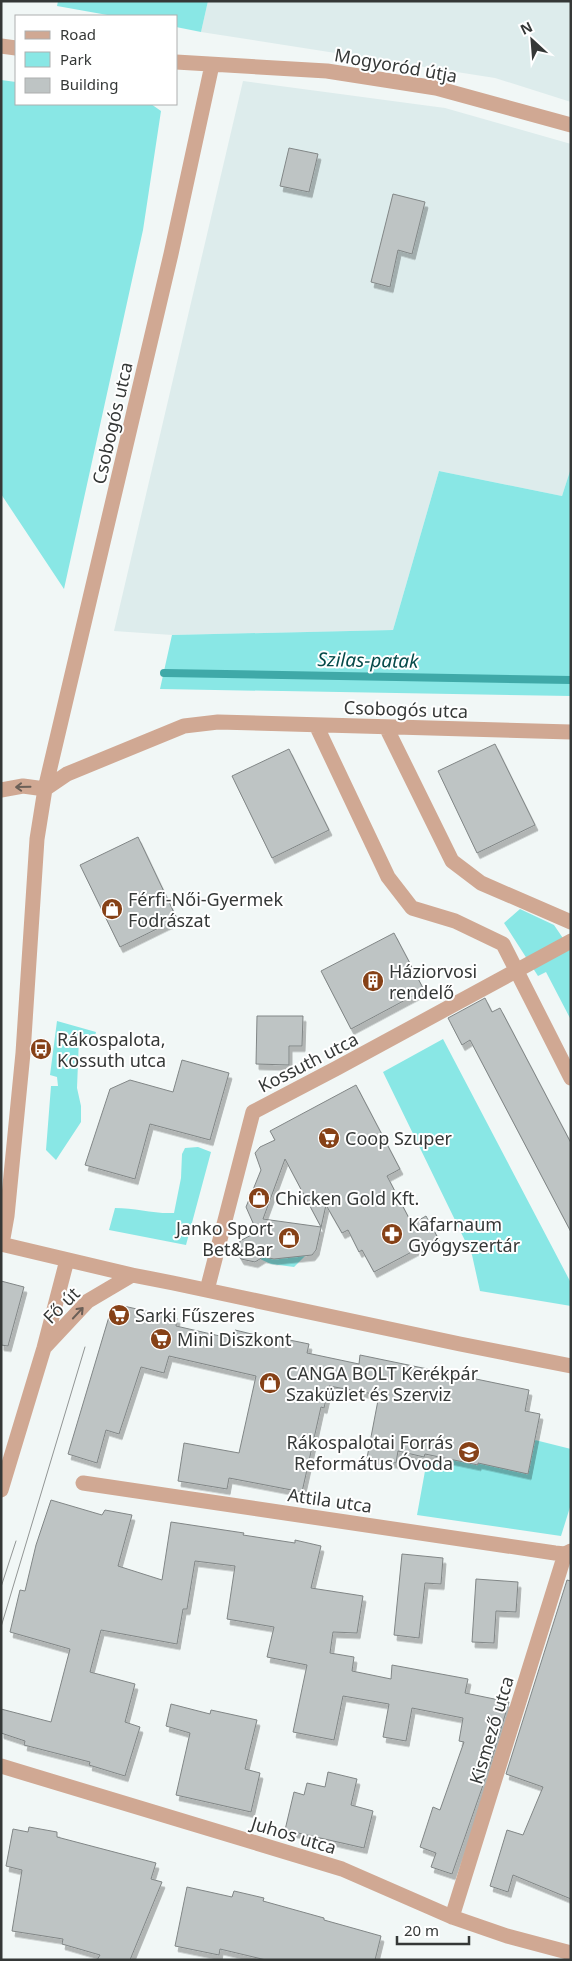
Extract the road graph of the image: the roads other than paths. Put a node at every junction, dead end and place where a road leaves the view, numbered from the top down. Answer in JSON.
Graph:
{"nodes":[{"id":1,"x":1,"y":46,"type":"edge"},
{"id":2,"x":15,"y":48,"type":"edge"},
{"id":3,"x":178,"y":62,"type":"edge"},
{"id":4,"x":212,"y":65,"type":"junction"},
{"id":5,"x":571,"y":124,"type":"edge"},
{"id":6,"x":316,"y":725,"type":"junction"},
{"id":7,"x":386,"y":727,"type":"junction"},
{"id":8,"x":571,"y":732,"type":"edge"},
{"id":9,"x":45,"y":789,"type":"junction"},
{"id":10,"x":1,"y":790,"type":"edge"},
{"id":11,"x":571,"y":922,"type":"edge"},
{"id":12,"x":571,"y":941,"type":"edge"},
{"id":13,"x":516,"y":970,"type":"junction"},
{"id":14,"x":571,"y":1078,"type":"edge"},
{"id":15,"x":2,"y":1244,"type":"edge"},
{"id":16,"x":67,"y":1260,"type":"junction"},
{"id":17,"x":132,"y":1275,"type":"junction"},
{"id":18,"x":207,"y":1290,"type":"junction"},
{"id":19,"x":44,"y":1348,"type":"junction"},
{"id":20,"x":571,"y":1366,"type":"edge"},
{"id":21,"x":83,"y":1483,"type":"dead end"},
{"id":22,"x":1,"y":1490,"type":"edge"},
{"id":23,"x":568,"y":1553,"type":"edge"},
{"id":24,"x":1,"y":1766,"type":"edge"},
{"id":25,"x":452,"y":1917,"type":"junction"},
{"id":26,"x":571,"y":1953,"type":"edge"}],
"edges":[{"from":1,"to":2,"type":"street"},
{"from":3,"to":4,"type":"street","name":"Mogyoród útja"},
{"from":4,"to":5,"type":"street","name":"Mogyoród útja"},
{"from":4,"to":9,"type":"street","name":"Csobogós utca"},
{"from":6,"to":7,"type":"street","name":"Csobogós utca"},
{"from":6,"to":9,"type":"street","name":"Csobogós utca"},
{"from":6,"to":13,"type":"street"},
{"from":7,"to":8,"type":"street","name":"Csobogós utca"},
{"from":7,"to":11,"type":"street"},
{"from":9,"to":10,"type":"street","one_way":true},
{"from":9,"to":15,"type":"street","name":"Csobogós utca"},
{"from":12,"to":13,"type":"street","name":"Kossuth utca"},
{"from":13,"to":14,"type":"street"},
{"from":13,"to":18,"type":"street","name":"Kossuth utca"},
{"from":15,"to":16,"type":"street"},
{"from":16,"to":17,"type":"street"},
{"from":16,"to":19,"type":"street","name":"Fő út"},
{"from":17,"to":18,"type":"street"},
{"from":19,"to":17,"type":"street","name":"Fő út","one_way":true},
{"from":18,"to":20,"type":"street"},
{"from":19,"to":22,"type":"street","name":"Fő út"},
{"from":21,"to":23,"type":"street","name":"Attila utca"},
{"from":23,"to":25,"type":"street","name":"Kismező utca"},
{"from":24,"to":25,"type":"street","name":"Juhos utca"},
{"from":25,"to":26,"type":"street","name":"Juhos utca"}]}
